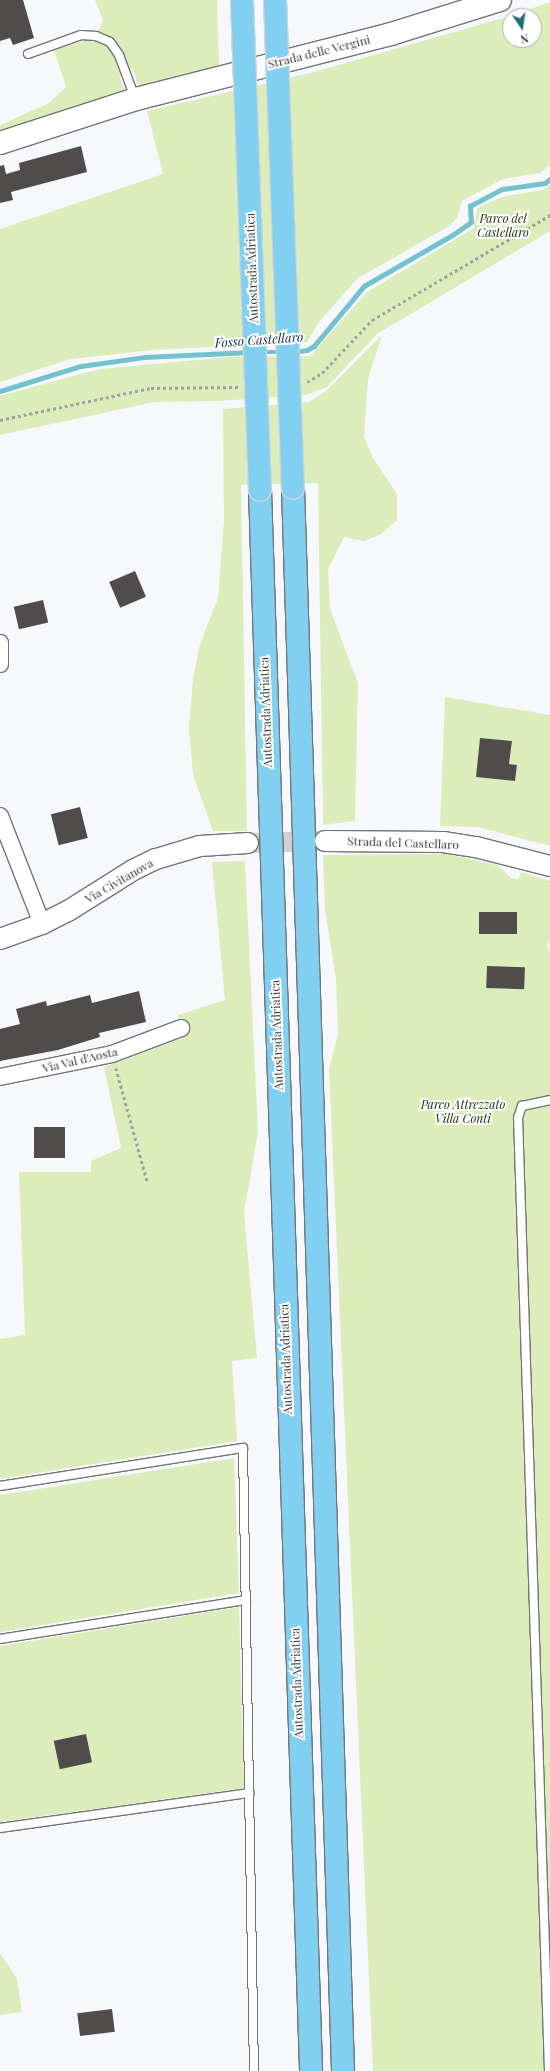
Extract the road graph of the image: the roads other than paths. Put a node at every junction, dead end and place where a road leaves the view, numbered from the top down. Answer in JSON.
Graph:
{"nodes":[{"id":1,"x":242,"y":0,"type":"edge"},
{"id":2,"x":275,"y":0,"type":"edge"},
{"id":3,"x":500,"y":0,"type":"edge"},
{"id":4,"x":28,"y":54,"type":"dead end"},
{"id":5,"x":136,"y":99,"type":"junction"},
{"id":6,"x":0,"y":143,"type":"edge"},
{"id":7,"x":0,"y":643,"type":"edge"},
{"id":8,"x":0,"y":664,"type":"edge"},
{"id":9,"x":0,"y":816,"type":"edge"},
{"id":10,"x":325,"y":841,"type":"tunnel mouth"},
{"id":11,"x":248,"y":843,"type":"tunnel mouth"},
{"id":12,"x":550,"y":866,"type":"edge"},
{"id":13,"x":42,"y":924,"type":"junction"},
{"id":14,"x":0,"y":940,"type":"edge"},
{"id":15,"x":181,"y":1028,"type":"dead end"},
{"id":16,"x":0,"y":1077,"type":"edge"},
{"id":17,"x":550,"y":1100,"type":"edge"},
{"id":18,"x":0,"y":1486,"type":"edge"},
{"id":19,"x":246,"y":1600,"type":"junction"},
{"id":20,"x":0,"y":1639,"type":"edge"},
{"id":21,"x":250,"y":1793,"type":"junction"},
{"id":22,"x":0,"y":1828,"type":"edge"},
{"id":23,"x":254,"y":2071,"type":"edge"},
{"id":24,"x":311,"y":2071,"type":"edge"},
{"id":25,"x":343,"y":2071,"type":"edge"},
{"id":26,"x":549,"y":2071,"type":"edge"}],
"edges":[{"from":1,"to":24,"type":"highway","name":"Autostrada Adriatica","bridge":true},
{"from":2,"to":25,"type":"highway","bridge":true},
{"from":3,"to":5,"type":"main road","name":"Strada delle Vergini"},
{"from":4,"to":5,"type":"lane"},
{"from":5,"to":6,"type":"main road","name":"Strada delle Vergini"},
{"from":7,"to":8,"type":"street"},
{"from":9,"to":13,"type":"street"},
{"from":10,"to":12,"type":"street","name":"Strada del Castellaro"},
{"from":11,"to":13,"type":"street","name":"Via Civitanova"},
{"from":13,"to":14,"type":"street","name":"Via Civitanova"},
{"from":15,"to":16,"type":"street","name":"Via Val d'Aosta"},
{"from":17,"to":26,"type":"lane"},
{"from":18,"to":19,"type":"lane"},
{"from":19,"to":20,"type":"lane"},
{"from":19,"to":21,"type":"lane"},
{"from":21,"to":22,"type":"lane"},
{"from":21,"to":23,"type":"lane"}]}
